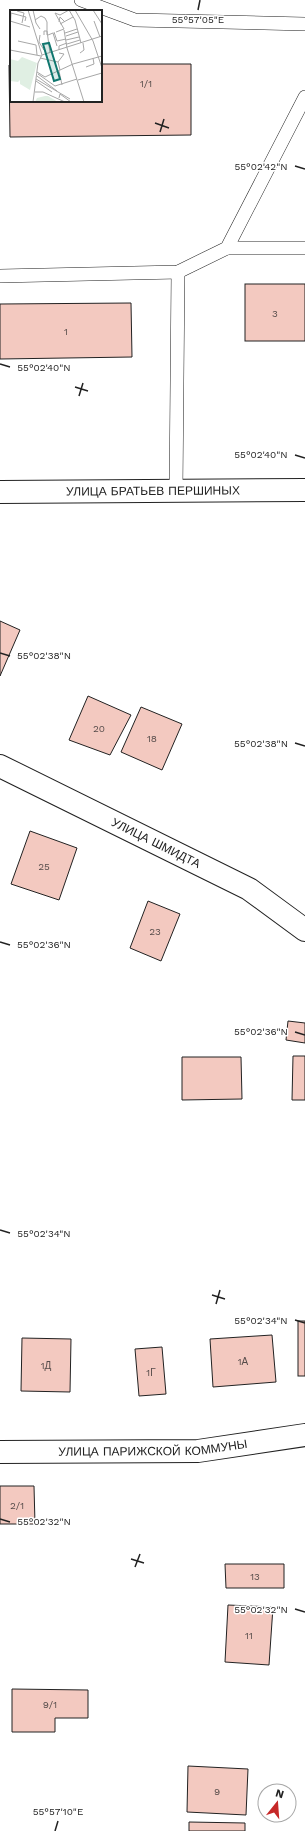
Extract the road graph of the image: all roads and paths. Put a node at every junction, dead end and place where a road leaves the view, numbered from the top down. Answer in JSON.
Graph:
{"nodes":[{"id":1,"x":81,"y":0,"type":"edge"},
{"id":2,"x":305,"y":24,"type":"edge"},
{"id":3,"x":305,"y":97,"type":"edge"},
{"id":4,"x":228,"y":248,"type":"junction"},
{"id":5,"x":305,"y":248,"type":"edge"},
{"id":6,"x":178,"y":272,"type":"junction"},
{"id":7,"x":0,"y":276,"type":"edge"},
{"id":8,"x":305,"y":490,"type":"edge"},
{"id":9,"x":176,"y":491,"type":"junction"},
{"id":10,"x":0,"y":492,"type":"edge"},
{"id":11,"x":0,"y":766,"type":"edge"},
{"id":12,"x":305,"y":930,"type":"edge"},
{"id":13,"x":305,"y":1435,"type":"edge"},
{"id":14,"x":0,"y":1452,"type":"edge"}],
"edges":[{"from":1,"to":2,"type":"lane"},
{"from":3,"to":4,"type":"lane"},
{"from":4,"to":5,"type":"lane"},
{"from":4,"to":6,"type":"lane"},
{"from":6,"to":7,"type":"lane"},
{"from":6,"to":9,"type":"lane"},
{"from":8,"to":9,"type":"street","name":"УЛИЦА БРАТЬЕВ ПЕРШИНЫХ"},
{"from":9,"to":10,"type":"street","name":"УЛИЦА БРАТЬЕВ ПЕРШИНЫХ"},
{"from":11,"to":12,"type":"street","name":"УЛИЦА ШМИДТА"},
{"from":13,"to":14,"type":"street","name":"УЛИЦА ПАРИЖСКОЙ КОММУНЫ"}]}
